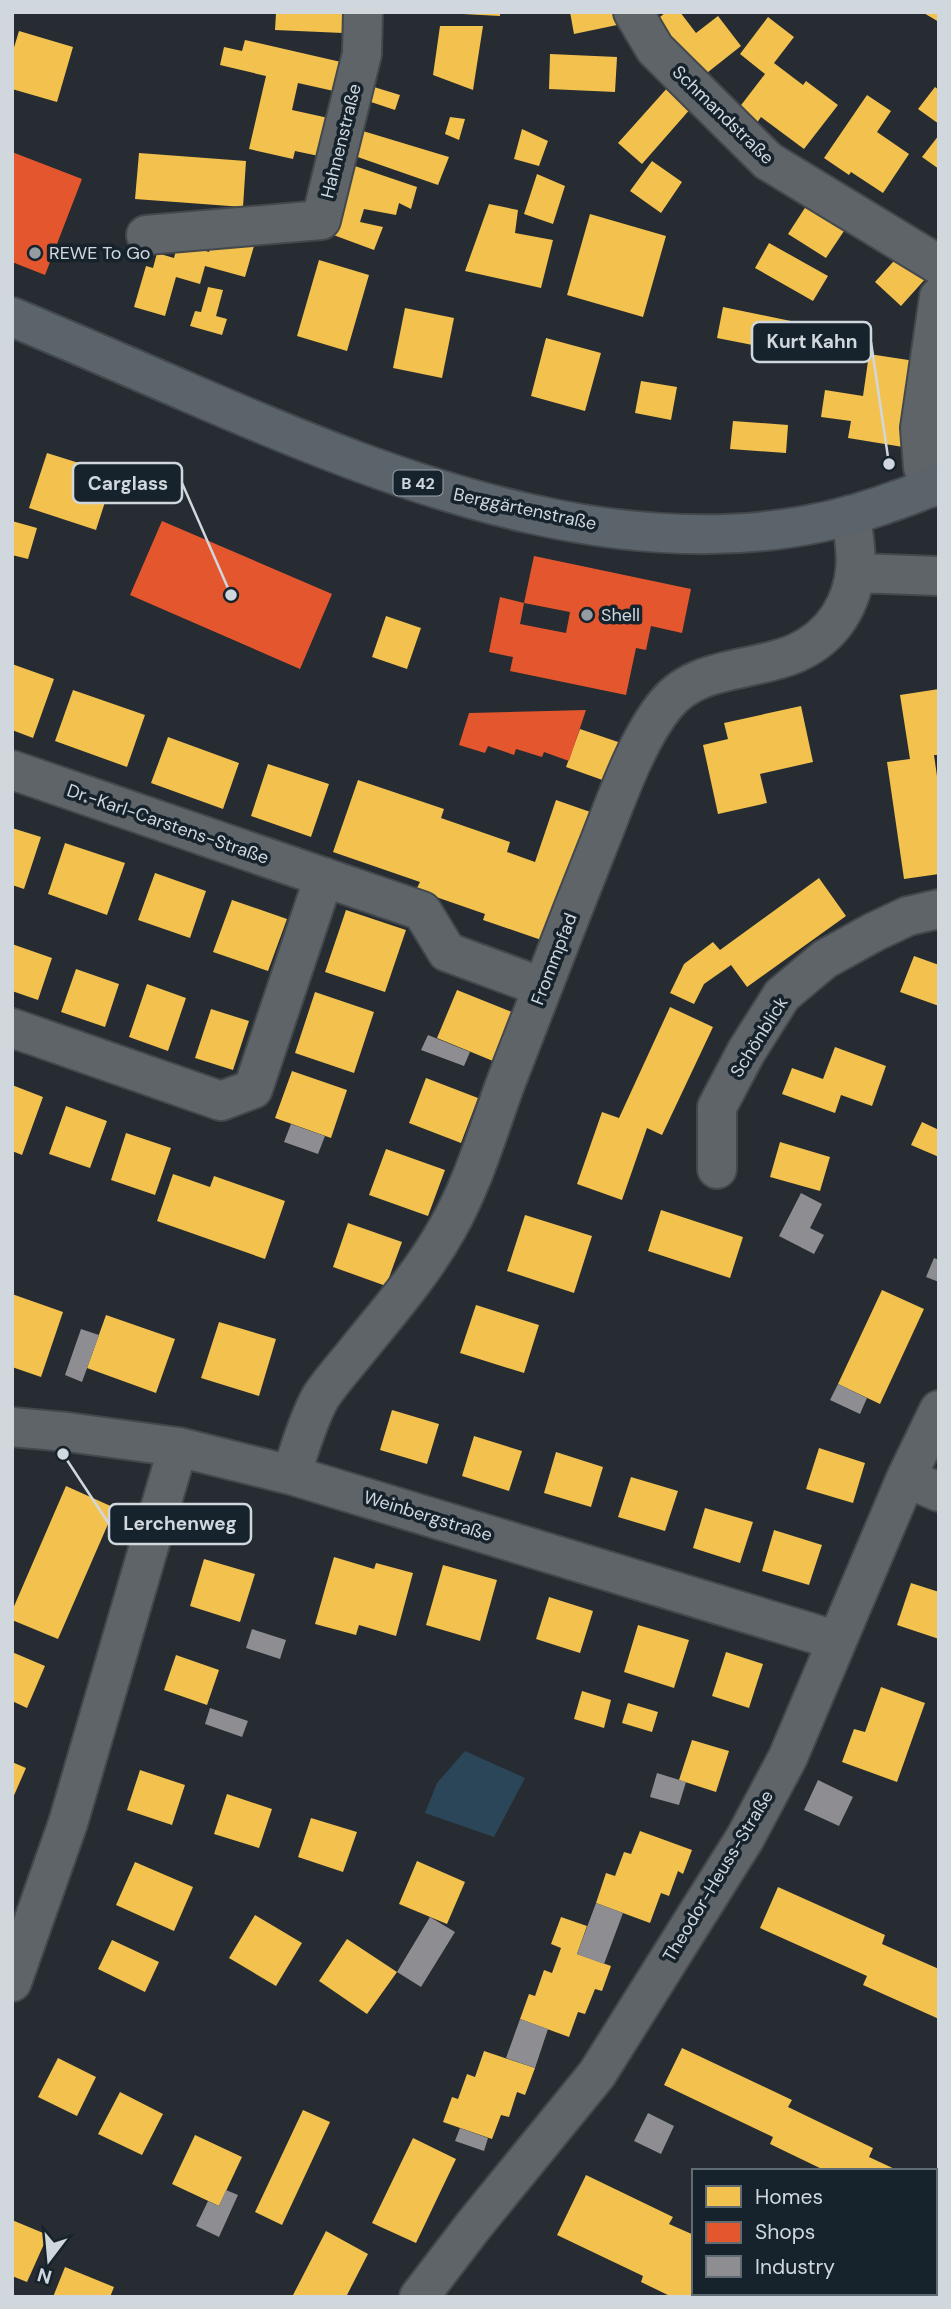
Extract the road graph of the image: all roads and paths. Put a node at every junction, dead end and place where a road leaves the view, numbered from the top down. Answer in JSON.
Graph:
{"nodes":[{"id":1,"x":363,"y":12,"type":"edge"},
{"id":2,"x":633,"y":12,"type":"edge"},
{"id":3,"x":146,"y":235,"type":"dead end"},
{"id":4,"x":939,"y":265,"type":"edge"},
{"id":5,"x":939,"y":297,"type":"edge"},
{"id":6,"x":12,"y":317,"type":"edge"},
{"id":7,"x":934,"y":485,"type":"edge"},
{"id":8,"x":850,"y":515,"type":"junction"},
{"id":9,"x":856,"y":573,"type":"junction"},
{"id":10,"x":939,"y":576,"type":"edge"},
{"id":11,"x":12,"y":770,"type":"edge"},
{"id":12,"x":324,"y":877,"type":"junction"},
{"id":13,"x":939,"y":909,"type":"edge"},
{"id":14,"x":542,"y":988,"type":"junction"},
{"id":15,"x":12,"y":1028,"type":"edge"},
{"id":16,"x":717,"y":1169,"type":"dead end"},
{"id":17,"x":939,"y":1409,"type":"edge"},
{"id":18,"x":12,"y":1427,"type":"edge"},
{"id":19,"x":178,"y":1447,"type":"junction"},
{"id":20,"x":291,"y":1475,"type":"junction"},
{"id":21,"x":922,"y":1485,"type":"edge"},
{"id":22,"x":835,"y":1640,"type":"junction"},
{"id":23,"x":12,"y":1982,"type":"edge"},
{"id":24,"x":419,"y":2297,"type":"edge"}],
"edges":[{"from":1,"to":3,"type":"street","name":"Hahnenstraße"},
{"from":2,"to":4,"type":"street","name":"Schmandstraße"},
{"from":5,"to":7,"type":"street"},
{"from":6,"to":8,"type":"main road","name":"Berggärtenstraße","number":"B 42"},
{"from":7,"to":8,"type":"main road","name":"Berggärtenstraße","number":"B 42"},
{"from":8,"to":9,"type":"street","name":"Frommpfad"},
{"from":9,"to":10,"type":"street"},
{"from":9,"to":14,"type":"street","name":"Frommpfad"},
{"from":11,"to":12,"type":"street","name":"Dr.-Karl-Carstens-Straße"},
{"from":12,"to":14,"type":"street","name":"Dr.-Karl-Carstens-Straße"},
{"from":12,"to":15,"type":"street"},
{"from":13,"to":16,"type":"street","name":"Schönblick"},
{"from":14,"to":20,"type":"street","name":"Frommpfad"},
{"from":17,"to":21,"type":"street","name":"Theodor-Heuss-Straße"},
{"from":18,"to":19,"type":"street","name":"Weinbergstraße"},
{"from":19,"to":20,"type":"street","name":"Weinbergstraße"},
{"from":19,"to":23,"type":"street"},
{"from":20,"to":22,"type":"street","name":"Weinbergstraße"},
{"from":21,"to":22,"type":"street","name":"Theodor-Heuss-Straße"},
{"from":22,"to":24,"type":"street","name":"Theodor-Heuss-Straße"}]}
